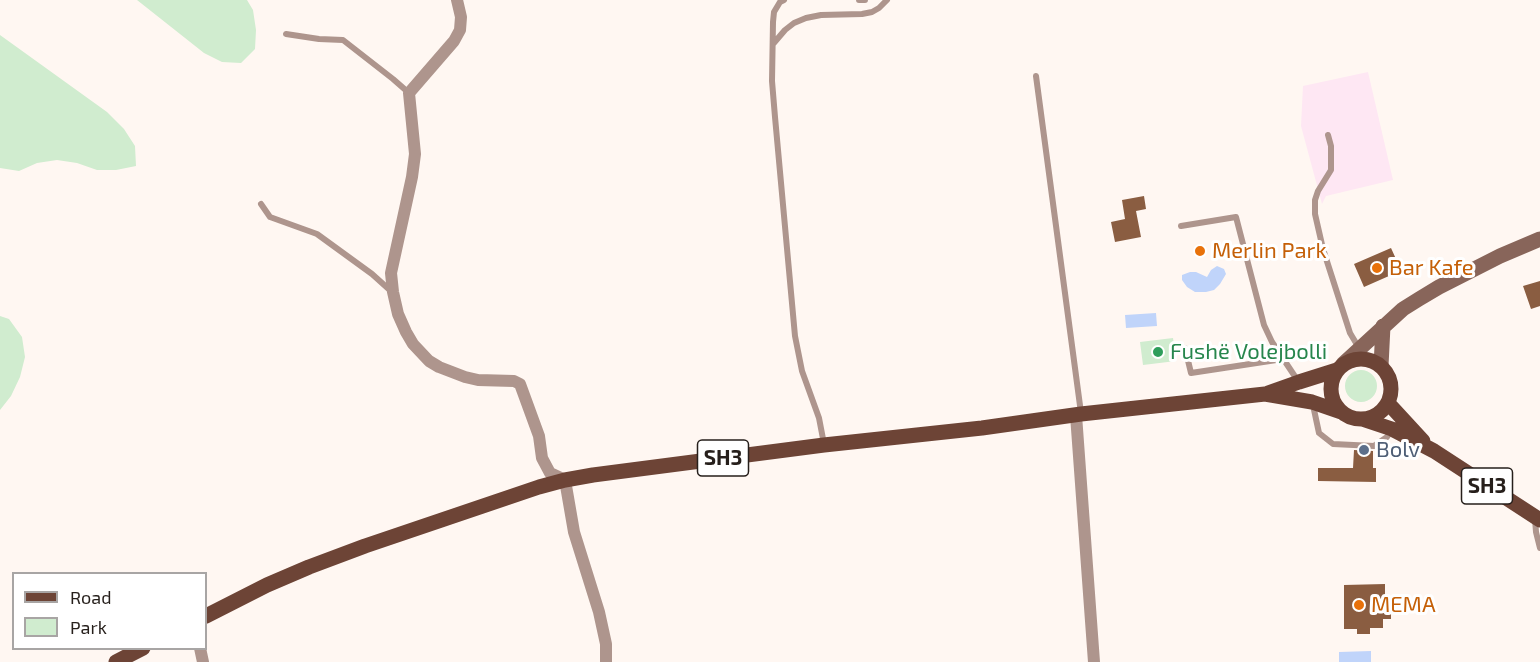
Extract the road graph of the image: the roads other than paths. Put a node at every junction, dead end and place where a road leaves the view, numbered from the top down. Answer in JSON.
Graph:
{"nodes":[{"id":1,"x":457,"y":0,"type":"edge"},
{"id":2,"x":784,"y":0,"type":"edge"},
{"id":3,"x":860,"y":0,"type":"edge"},
{"id":4,"x":865,"y":0,"type":"edge"},
{"id":5,"x":887,"y":0,"type":"edge"},
{"id":6,"x":286,"y":34,"type":"dead end"},
{"id":7,"x":773,"y":44,"type":"junction"},
{"id":8,"x":1036,"y":76,"type":"dead end"},
{"id":9,"x":409,"y":93,"type":"junction"},
{"id":10,"x":1328,"y":135,"type":"dead end"},
{"id":11,"x":261,"y":204,"type":"dead end"},
{"id":12,"x":1181,"y":226,"type":"dead end"},
{"id":13,"x":1540,"y":239,"type":"edge"},
{"id":14,"x":393,"y":292,"type":"junction"},
{"id":15,"x":1383,"y":327,"type":"junction"},
{"id":16,"x":1185,"y":348,"type":"dead end"},
{"id":17,"x":1359,"y":349,"type":"junction"},
{"id":18,"x":1283,"y":359,"type":"junction"},
{"id":19,"x":1381,"y":366,"type":"junction"},
{"id":20,"x":1340,"y":367,"type":"junction"},
{"id":21,"x":1299,"y":382,"type":"junction"},
{"id":22,"x":1265,"y":394,"type":"junction"},
{"id":23,"x":1312,"y":402,"type":"junction"},
{"id":24,"x":1388,"y":403,"type":"junction"},
{"id":25,"x":1341,"y":411,"type":"junction"},
{"id":26,"x":1079,"y":414,"type":"junction"},
{"id":27,"x":1362,"y":419,"type":"junction"},
{"id":28,"x":1392,"y":429,"type":"junction"},
{"id":29,"x":824,"y":445,"type":"junction"},
{"id":30,"x":1434,"y":451,"type":"junction"},
{"id":31,"x":565,"y":480,"type":"junction"},
{"id":32,"x":1537,"y":518,"type":"edge"},
{"id":33,"x":1540,"y":548,"type":"edge"},
{"id":34,"x":207,"y":616,"type":"edge"},
{"id":35,"x":139,"y":650,"type":"edge"},
{"id":36,"x":116,"y":662,"type":"edge"},
{"id":37,"x":606,"y":662,"type":"edge"},
{"id":38,"x":1094,"y":662,"type":"edge"}],
"edges":[{"from":1,"to":9,"type":"street"},
{"from":2,"to":7,"type":"lane"},
{"from":3,"to":4,"type":"lane"},
{"from":5,"to":7,"type":"lane"},
{"from":6,"to":9,"type":"lane"},
{"from":7,"to":29,"type":"lane"},
{"from":8,"to":26,"type":"lane"},
{"from":9,"to":14,"type":"street"},
{"from":10,"to":17,"type":"lane"},
{"from":11,"to":14,"type":"lane"},
{"from":12,"to":18,"type":"lane"},
{"from":13,"to":15,"type":"main road"},
{"from":14,"to":31,"type":"street"},
{"from":15,"to":17,"type":"main road"},
{"from":15,"to":19,"type":"main road"},
{"from":16,"to":18,"type":"lane"},
{"from":17,"to":20,"type":"main road"},
{"from":18,"to":21,"type":"lane"},
{"from":19,"to":20,"type":"main road","number":"SH3"},
{"from":19,"to":24,"type":"main road"},
{"from":20,"to":21,"type":"main road","number":"SH3"},
{"from":20,"to":25,"type":"main road"},
{"from":21,"to":22,"type":"main road","number":"SH3"},
{"from":22,"to":23,"type":"main road","number":"SH3"},
{"from":22,"to":26,"type":"main road","number":"SH3"},
{"from":23,"to":25,"type":"main road","number":"SH3"},
{"from":23,"to":28,"type":"lane"},
{"from":24,"to":27,"type":"main road"},
{"from":24,"to":30,"type":"main road","number":"SH3"},
{"from":25,"to":27,"type":"main road","number":"SH3"},
{"from":26,"to":29,"type":"main road","number":"SH3"},
{"from":26,"to":38,"type":"street"},
{"from":27,"to":28,"type":"main road","number":"SH3"},
{"from":28,"to":30,"type":"main road","number":"SH3"},
{"from":29,"to":31,"type":"main road","number":"SH3"},
{"from":30,"to":32,"type":"main road","number":"SH3"},
{"from":31,"to":34,"type":"main road","number":"SH3"},
{"from":31,"to":37,"type":"street"},
{"from":32,"to":33,"type":"lane"},
{"from":35,"to":36,"type":"main road"}]}
